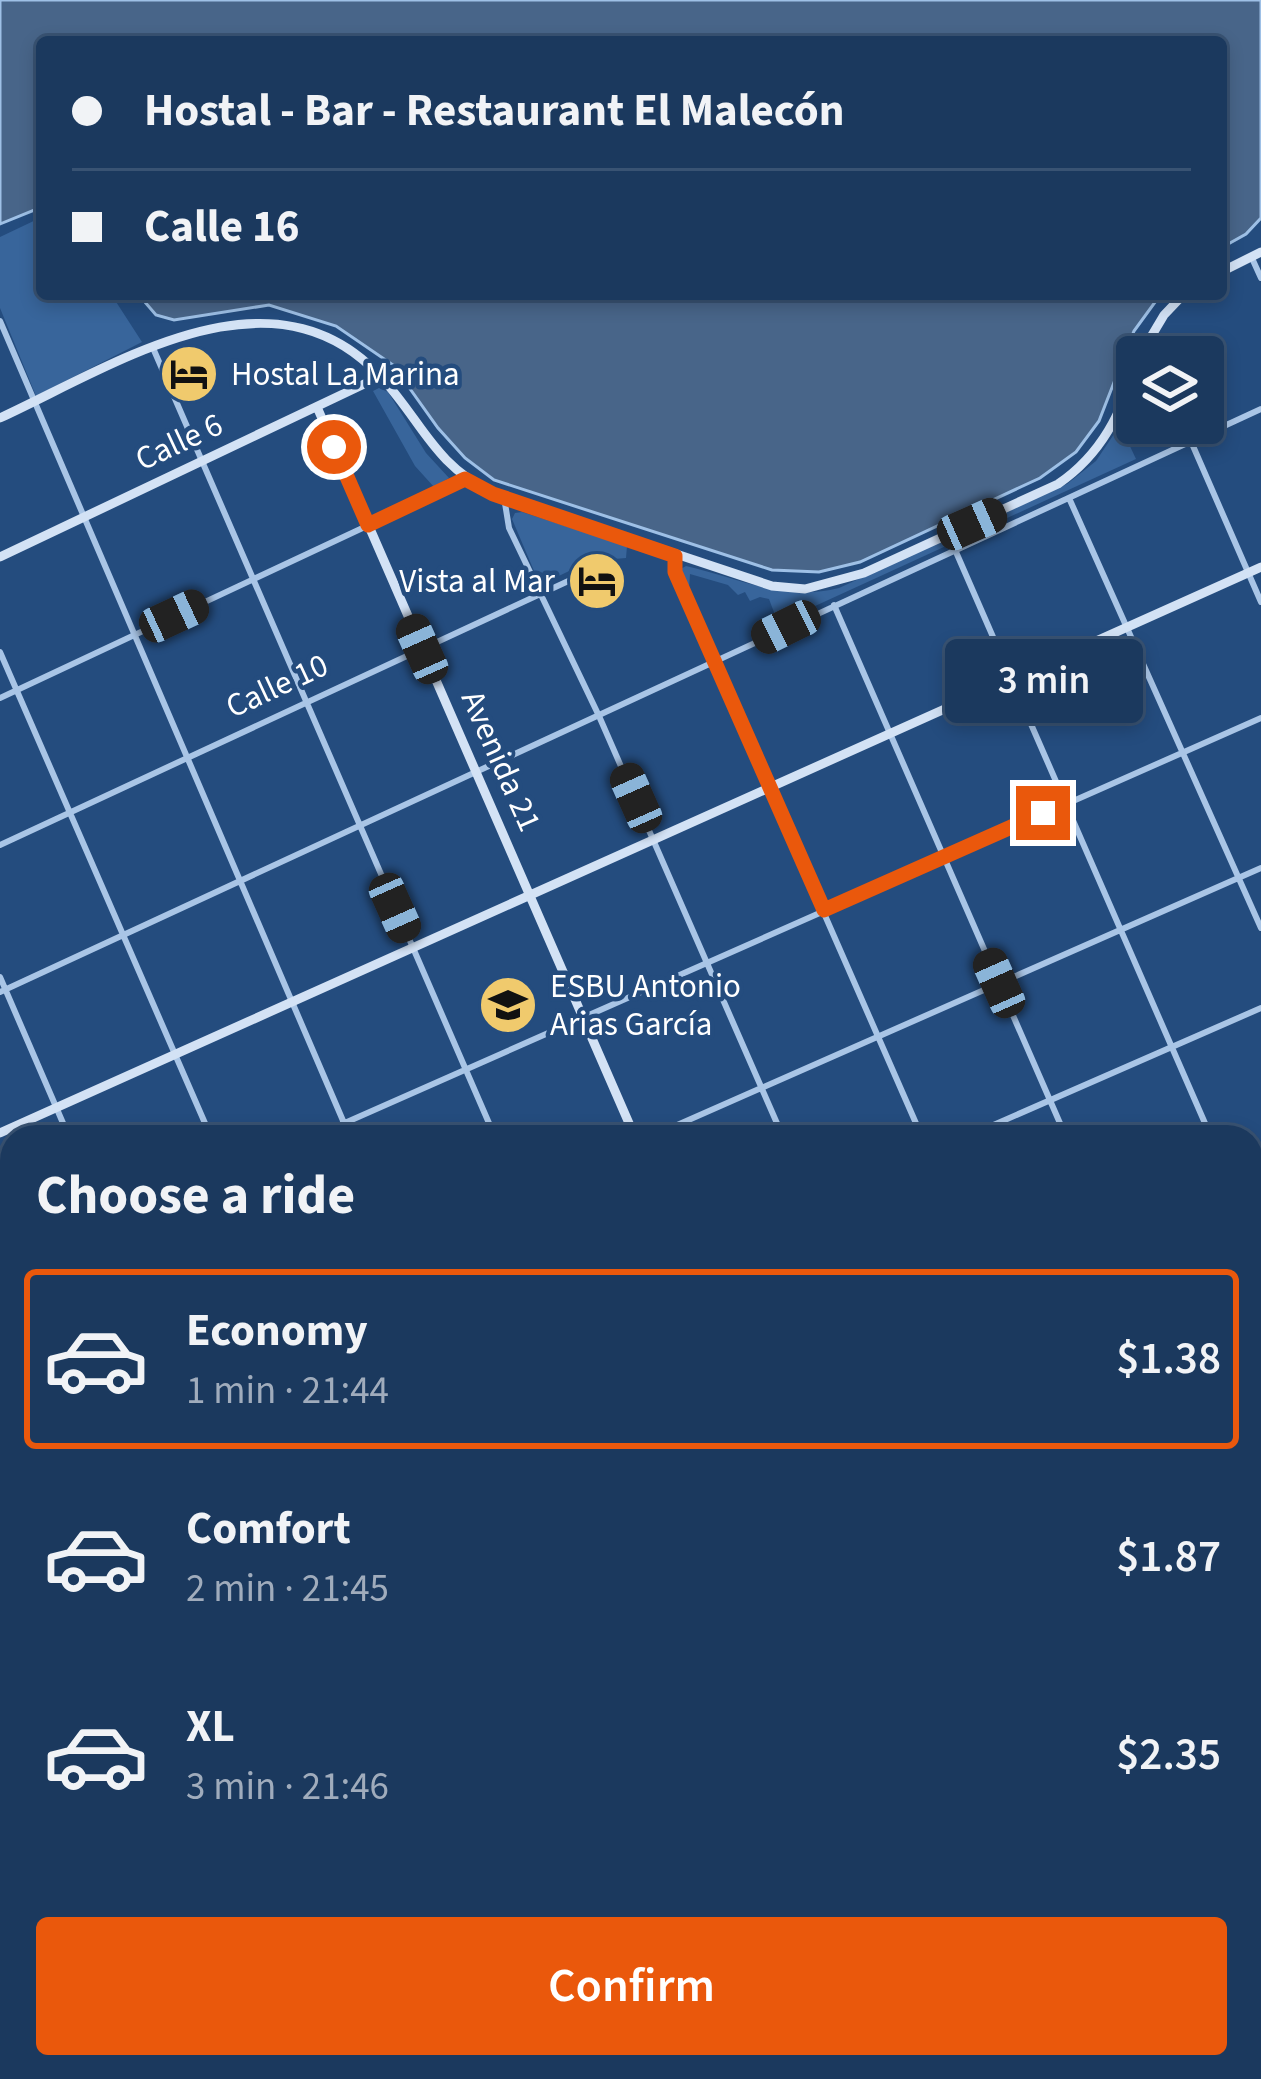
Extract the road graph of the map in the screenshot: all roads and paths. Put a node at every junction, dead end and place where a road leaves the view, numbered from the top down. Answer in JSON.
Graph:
{"nodes":[{"id":1,"x":1256,"y":254,"type":"edge"},
{"id":2,"x":1227,"y":269,"type":"edge"},
{"id":3,"x":1261,"y":278,"type":"edge"},
{"id":4,"x":1178,"y":300,"type":"edge"},
{"id":5,"x":0,"y":321,"type":"edge"},
{"id":6,"x":1152,"y":336,"type":"edge"},
{"id":7,"x":156,"y":347,"type":"junction"},
{"id":8,"x":381,"y":376,"type":"junction"},
{"id":9,"x":34,"y":402,"type":"junction"},
{"id":10,"x":317,"y":407,"type":"junction"},
{"id":11,"x":1261,"y":409,"type":"edge"},
{"id":12,"x":1116,"y":413,"type":"edge"},
{"id":13,"x":0,"y":418,"type":"edge"},
{"id":14,"x":1224,"y":426,"type":"edge"},
{"id":15,"x":1185,"y":444,"type":"edge"},
{"id":16,"x":1192,"y":444,"type":"edge"},
{"id":17,"x":202,"y":461,"type":"junction"},
{"id":18,"x":465,"y":479,"type":"junction"},
{"id":19,"x":504,"y":497,"type":"junction"},
{"id":20,"x":1070,"y":498,"type":"junction"},
{"id":21,"x":84,"y":517,"type":"junction"},
{"id":22,"x":368,"y":525,"type":"junction"},
{"id":23,"x":955,"y":551,"type":"junction"},
{"id":24,"x":0,"y":556,"type":"edge"},
{"id":25,"x":675,"y":556,"type":"junction"},
{"id":26,"x":1261,"y":567,"type":"edge"},
{"id":27,"x":1248,"y":573,"type":"junction"},
{"id":28,"x":578,"y":577,"type":"dead end"},
{"id":29,"x":253,"y":579,"type":"junction"},
{"id":30,"x":542,"y":593,"type":"junction"},
{"id":31,"x":1261,"y":602,"type":"edge"},
{"id":32,"x":834,"y":605,"type":"junction"},
{"id":33,"x":1129,"y":627,"type":"junction"},
{"id":34,"x":134,"y":635,"type":"junction"},
{"id":35,"x":422,"y":649,"type":"junction"},
{"id":36,"x":0,"y":652,"type":"edge"},
{"id":37,"x":715,"y":662,"type":"junction"},
{"id":38,"x":1011,"y":679,"type":"junction"},
{"id":39,"x":17,"y":690,"type":"junction"},
{"id":40,"x":0,"y":698,"type":"edge"},
{"id":41,"x":307,"y":703,"type":"junction"},
{"id":42,"x":599,"y":716,"type":"junction"},
{"id":43,"x":1261,"y":718,"type":"edge"},
{"id":44,"x":890,"y":734,"type":"junction"},
{"id":45,"x":1184,"y":752,"type":"junction"},
{"id":46,"x":187,"y":758,"type":"junction"},
{"id":47,"x":477,"y":773,"type":"junction"},
{"id":48,"x":770,"y":788,"type":"junction"},
{"id":49,"x":1065,"y":803,"type":"junction"},
{"id":50,"x":70,"y":813,"type":"junction"},
{"id":51,"x":359,"y":828,"type":"junction"},
{"id":52,"x":654,"y":839,"type":"junction"},
{"id":53,"x":0,"y":845,"type":"edge"},
{"id":54,"x":944,"y":857,"type":"junction"},
{"id":55,"x":1261,"y":868,"type":"edge"},
{"id":56,"x":1239,"y":878,"type":"junction"},
{"id":57,"x":242,"y":882,"type":"junction"},
{"id":58,"x":530,"y":895,"type":"junction"},
{"id":59,"x":824,"y":910,"type":"junction"},
{"id":60,"x":1261,"y":928,"type":"edge"},
{"id":61,"x":1120,"y":930,"type":"junction"},
{"id":62,"x":124,"y":936,"type":"junction"},
{"id":63,"x":413,"y":948,"type":"junction"},
{"id":64,"x":707,"y":961,"type":"junction"},
{"id":65,"x":0,"y":977,"type":"edge"},
{"id":66,"x":999,"y":983,"type":"junction"},
{"id":67,"x":3,"y":991,"type":"edge"},
{"id":68,"x":291,"y":1002,"type":"junction"},
{"id":69,"x":1261,"y":1008,"type":"edge"},
{"id":70,"x":582,"y":1016,"type":"junction"},
{"id":71,"x":878,"y":1037,"type":"junction"},
{"id":72,"x":1172,"y":1047,"type":"junction"},
{"id":73,"x":173,"y":1055,"type":"junction"},
{"id":74,"x":465,"y":1069,"type":"junction"},
{"id":75,"x":762,"y":1088,"type":"junction"},
{"id":76,"x":1050,"y":1100,"type":"junction"},
{"id":77,"x":56,"y":1108,"type":"junction"},
{"id":78,"x":344,"y":1123,"type":"junction"},
{"id":79,"x":18,"y":1125,"type":"edge"},
{"id":80,"x":64,"y":1125,"type":"edge"},
{"id":81,"x":205,"y":1125,"type":"edge"},
{"id":82,"x":340,"y":1125,"type":"edge"},
{"id":83,"x":490,"y":1125,"type":"edge"},
{"id":84,"x":630,"y":1125,"type":"edge"},
{"id":85,"x":677,"y":1125,"type":"edge"},
{"id":86,"x":778,"y":1125,"type":"edge"},
{"id":87,"x":917,"y":1125,"type":"edge"},
{"id":88,"x":993,"y":1125,"type":"edge"},
{"id":89,"x":1061,"y":1125,"type":"edge"},
{"id":90,"x":1206,"y":1125,"type":"edge"}],
"edges":[{"from":1,"to":2,"type":"main road"},
{"from":1,"to":3,"type":"street"},
{"from":4,"to":6,"type":"main road"},
{"from":5,"to":9,"type":"street"},
{"from":7,"to":8,"type":"main road"},
{"from":7,"to":9,"type":"main road"},
{"from":7,"to":17,"type":"street"},
{"from":8,"to":10,"type":"main road","name":"Calle 6"},
{"from":8,"to":18,"type":"main road"},
{"from":9,"to":13,"type":"main road"},
{"from":9,"to":21,"type":"street"},
{"from":10,"to":17,"type":"main road","name":"Calle 6"},
{"from":10,"to":22,"type":"main road","name":"Avenida 21"},
{"from":11,"to":14,"type":"street"},
{"from":12,"to":25,"type":"main road"},
{"from":15,"to":20,"type":"street"},
{"from":16,"to":27,"type":"street"},
{"from":17,"to":21,"type":"main road","name":"Calle 6"},
{"from":17,"to":29,"type":"street"},
{"from":18,"to":19,"type":"main road"},
{"from":18,"to":22,"type":"street"},
{"from":19,"to":25,"type":"main road"},
{"from":19,"to":30,"type":"street"},
{"from":20,"to":23,"type":"street"},
{"from":20,"to":33,"type":"street"},
{"from":21,"to":24,"type":"main road","name":"Calle 6"},
{"from":21,"to":34,"type":"street"},
{"from":22,"to":29,"type":"street"},
{"from":22,"to":35,"type":"main road","name":"Avenida 21"},
{"from":23,"to":32,"type":"street"},
{"from":23,"to":38,"type":"street"},
{"from":25,"to":37,"type":"street"},
{"from":26,"to":27,"type":"main road"},
{"from":27,"to":31,"type":"street"},
{"from":27,"to":33,"type":"main road"},
{"from":28,"to":30,"type":"street","name":"Calle 10"},
{"from":29,"to":34,"type":"street"},
{"from":29,"to":41,"type":"street"},
{"from":30,"to":35,"type":"street","name":"Calle 10"},
{"from":30,"to":42,"type":"street"},
{"from":32,"to":37,"type":"street"},
{"from":32,"to":44,"type":"street"},
{"from":33,"to":38,"type":"main road"},
{"from":33,"to":45,"type":"street"},
{"from":34,"to":39,"type":"street"},
{"from":34,"to":46,"type":"street"},
{"from":35,"to":41,"type":"street","name":"Calle 10"},
{"from":35,"to":47,"type":"main road","name":"Avenida 21"},
{"from":36,"to":39,"type":"street"},
{"from":37,"to":42,"type":"street"},
{"from":37,"to":48,"type":"street"},
{"from":38,"to":44,"type":"main road"},
{"from":38,"to":49,"type":"street"},
{"from":39,"to":40,"type":"street"},
{"from":39,"to":50,"type":"street"},
{"from":41,"to":46,"type":"street","name":"Calle 10"},
{"from":41,"to":51,"type":"street"},
{"from":42,"to":47,"type":"street"},
{"from":42,"to":52,"type":"street"},
{"from":43,"to":45,"type":"street"},
{"from":44,"to":48,"type":"main road"},
{"from":44,"to":54,"type":"street"},
{"from":45,"to":49,"type":"street"},
{"from":45,"to":56,"type":"street"},
{"from":46,"to":50,"type":"street","name":"Calle 10"},
{"from":46,"to":57,"type":"street"},
{"from":47,"to":51,"type":"street"},
{"from":47,"to":58,"type":"main road","name":"Avenida 21"},
{"from":48,"to":52,"type":"main road"},
{"from":48,"to":59,"type":"street"},
{"from":49,"to":54,"type":"street"},
{"from":49,"to":61,"type":"street"},
{"from":50,"to":53,"type":"street","name":"Calle 10"},
{"from":50,"to":62,"type":"street"},
{"from":51,"to":57,"type":"street"},
{"from":51,"to":63,"type":"street"},
{"from":52,"to":58,"type":"main road"},
{"from":52,"to":64,"type":"street"},
{"from":54,"to":59,"type":"street"},
{"from":54,"to":66,"type":"street"},
{"from":55,"to":56,"type":"street"},
{"from":56,"to":60,"type":"street"},
{"from":56,"to":61,"type":"street"},
{"from":57,"to":62,"type":"street"},
{"from":57,"to":68,"type":"street"},
{"from":58,"to":63,"type":"main road"},
{"from":58,"to":70,"type":"main road","name":"Avenida 21"},
{"from":59,"to":64,"type":"street"},
{"from":59,"to":71,"type":"street"},
{"from":61,"to":66,"type":"street"},
{"from":61,"to":72,"type":"street"},
{"from":62,"to":67,"type":"street"},
{"from":62,"to":73,"type":"street"},
{"from":63,"to":68,"type":"main road"},
{"from":63,"to":74,"type":"street"},
{"from":64,"to":70,"type":"street"},
{"from":64,"to":75,"type":"street"},
{"from":65,"to":67,"type":"street"},
{"from":66,"to":71,"type":"street"},
{"from":66,"to":76,"type":"street"},
{"from":67,"to":77,"type":"street"},
{"from":68,"to":73,"type":"main road"},
{"from":68,"to":78,"type":"street"},
{"from":69,"to":72,"type":"street"},
{"from":70,"to":74,"type":"street"},
{"from":70,"to":84,"type":"main road","name":"Avenida 21"},
{"from":71,"to":75,"type":"street"},
{"from":71,"to":87,"type":"street"},
{"from":72,"to":76,"type":"street"},
{"from":72,"to":90,"type":"street"},
{"from":73,"to":77,"type":"main road"},
{"from":73,"to":81,"type":"street"},
{"from":74,"to":78,"type":"street"},
{"from":74,"to":83,"type":"street"},
{"from":75,"to":85,"type":"street"},
{"from":75,"to":86,"type":"street"},
{"from":76,"to":88,"type":"street"},
{"from":76,"to":89,"type":"street"},
{"from":77,"to":79,"type":"main road"},
{"from":77,"to":80,"type":"street"},
{"from":78,"to":82,"type":"street"}]}
